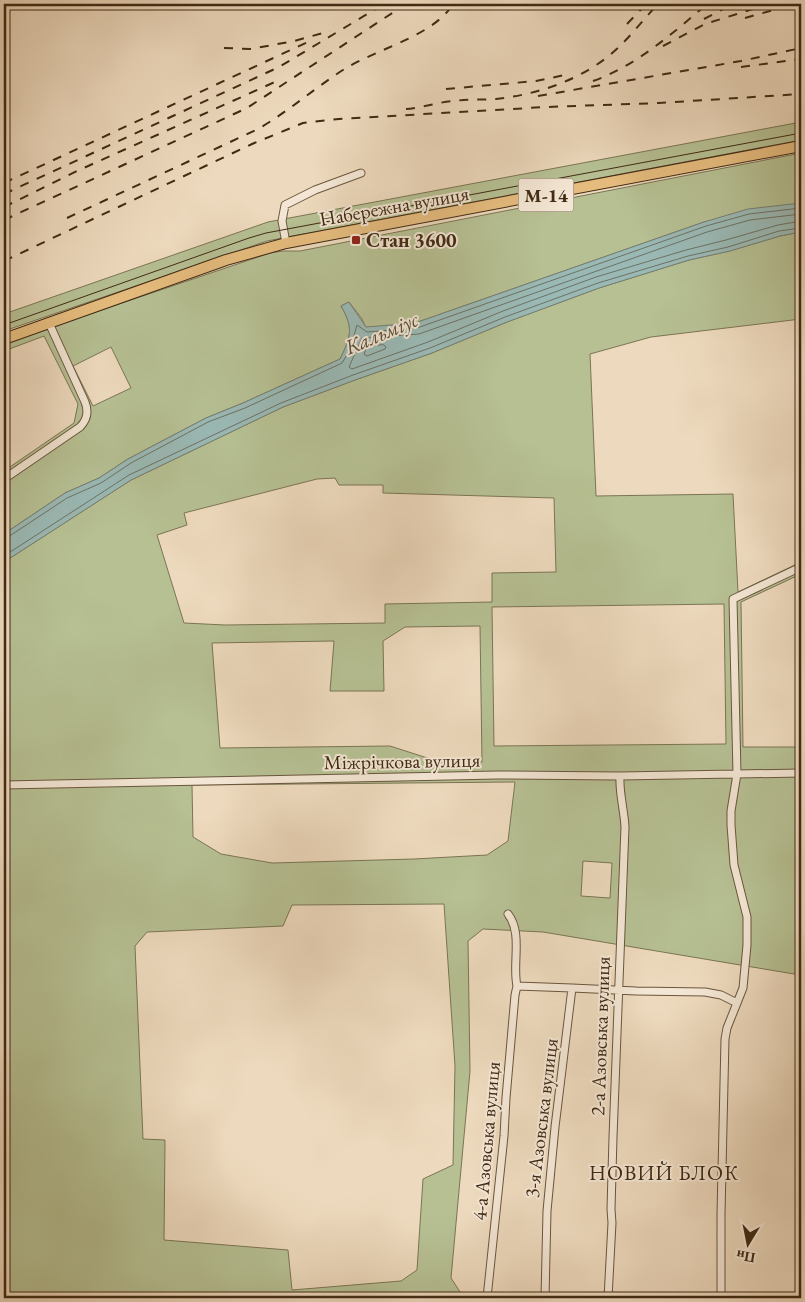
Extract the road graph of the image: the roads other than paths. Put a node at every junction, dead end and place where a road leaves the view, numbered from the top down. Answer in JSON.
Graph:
{"nodes":[{"id":1,"x":801,"y":146,"type":"edge"},
{"id":2,"x":361,"y":173,"type":"dead end"},
{"id":3,"x":286,"y":243,"type":"junction"},
{"id":4,"x":49,"y":323,"type":"junction"},
{"id":5,"x":4,"y":339,"type":"edge"},
{"id":6,"x":4,"y":480,"type":"edge"},
{"id":7,"x":801,"y":567,"type":"edge"},
{"id":8,"x":801,"y":773,"type":"edge"},
{"id":9,"x":738,"y":774,"type":"junction"},
{"id":10,"x":620,"y":776,"type":"junction"},
{"id":11,"x":4,"y":786,"type":"edge"},
{"id":12,"x":508,"y":914,"type":"dead end"},
{"id":13,"x":517,"y":986,"type":"junction"},
{"id":14,"x":572,"y":988,"type":"junction"},
{"id":15,"x":618,"y":990,"type":"junction"},
{"id":16,"x":737,"y":1003,"type":"junction"},
{"id":17,"x":487,"y":1298,"type":"edge"},
{"id":18,"x":545,"y":1298,"type":"edge"},
{"id":19,"x":608,"y":1298,"type":"edge"},
{"id":20,"x":721,"y":1298,"type":"edge"}],
"edges":[{"from":1,"to":3,"type":"highway","name":"Набережна вулиця","number":"М-14"},
{"from":2,"to":3,"type":"street"},
{"from":3,"to":4,"type":"highway","name":"Набережна вулиця","number":"М-14"},
{"from":4,"to":5,"type":"highway","name":"Набережна вулиця","number":"М-14"},
{"from":4,"to":6,"type":"street"},
{"from":7,"to":9,"type":"street"},
{"from":8,"to":9,"type":"street","name":"Міжрічкова вулиця"},
{"from":9,"to":10,"type":"street","name":"Міжрічкова вулиця"},
{"from":9,"to":16,"type":"street"},
{"from":10,"to":11,"type":"street","name":"Міжрічкова вулиця"},
{"from":10,"to":15,"type":"street","name":"2-а Азовська вулиця"},
{"from":12,"to":13,"type":"street","name":"4-а Азовська вулиця"},
{"from":13,"to":14,"type":"street"},
{"from":13,"to":17,"type":"street","name":"4-а Азовська вулиця"},
{"from":14,"to":15,"type":"street"},
{"from":14,"to":18,"type":"street","name":"3-я Азовська вулиця"},
{"from":15,"to":16,"type":"street"},
{"from":15,"to":19,"type":"street","name":"2-а Азовська вулиця"},
{"from":16,"to":20,"type":"street"}]}
